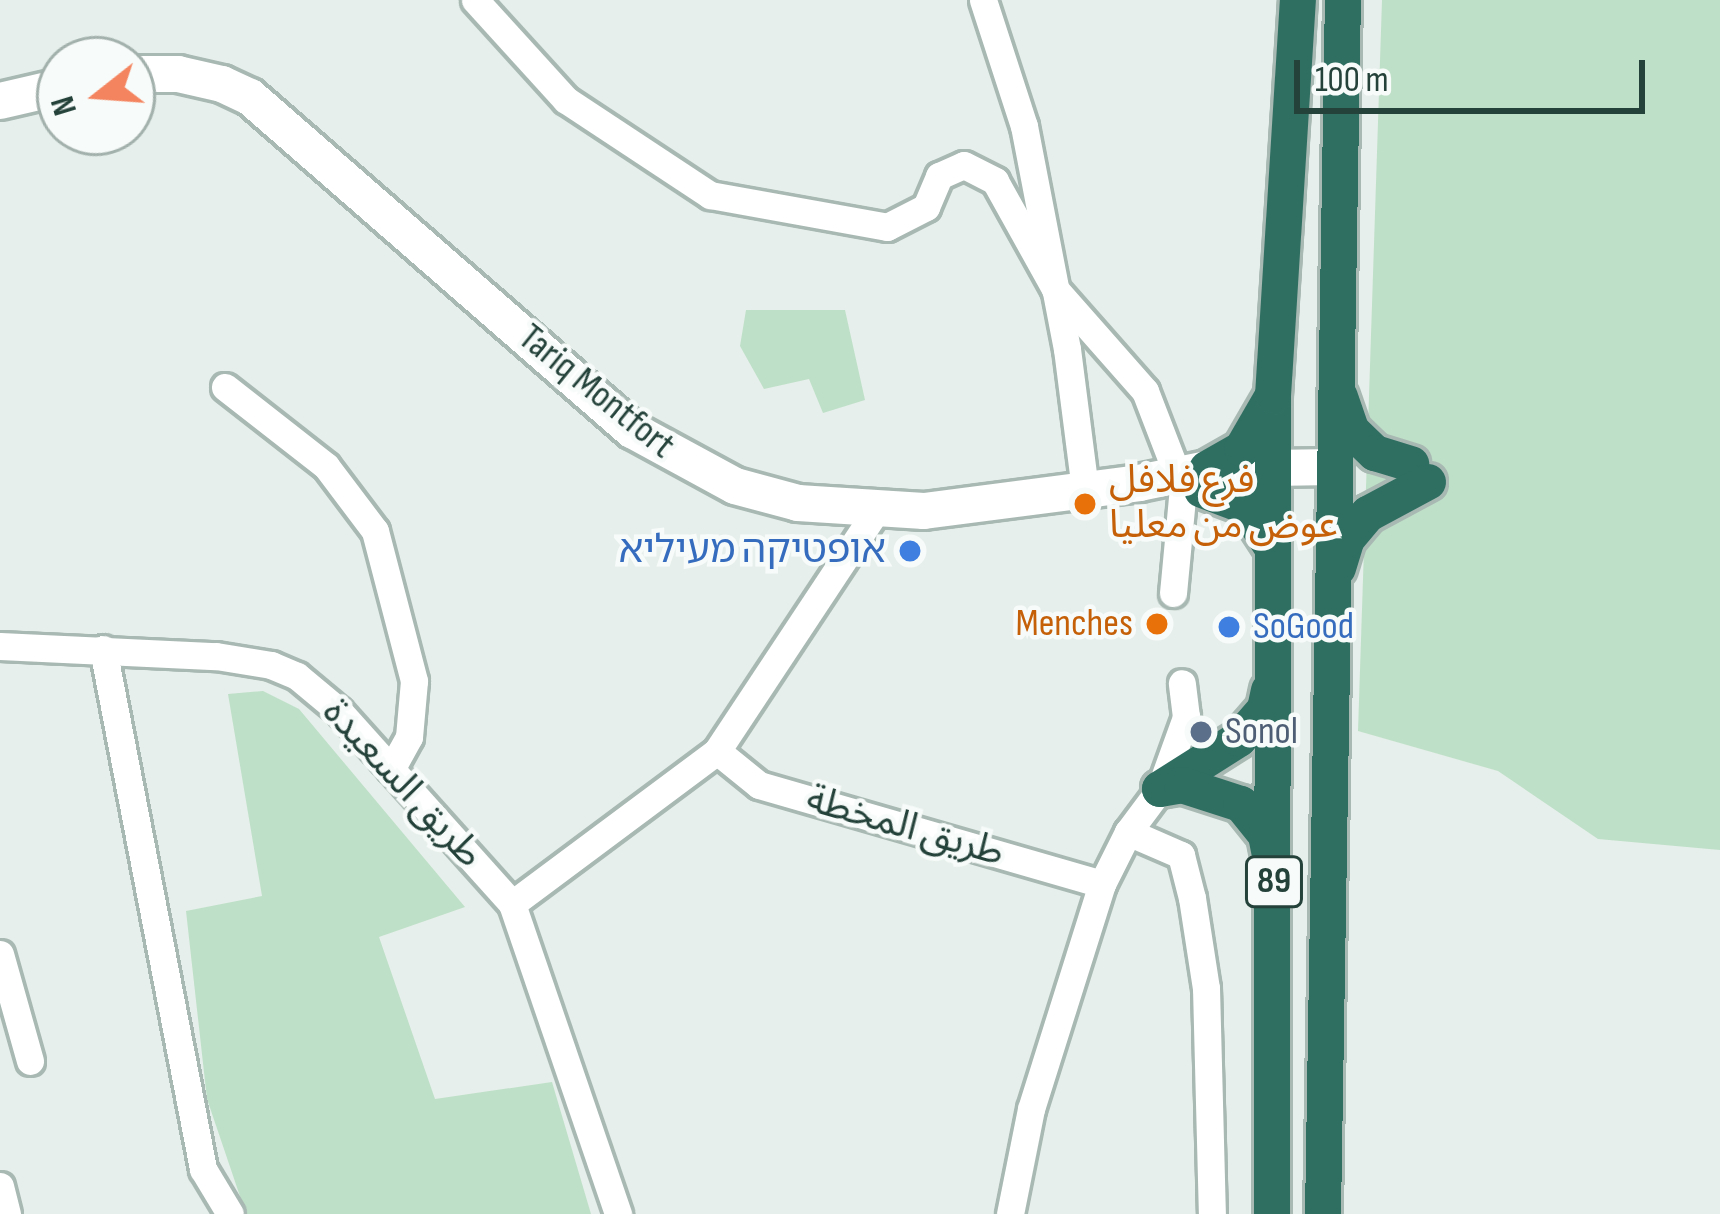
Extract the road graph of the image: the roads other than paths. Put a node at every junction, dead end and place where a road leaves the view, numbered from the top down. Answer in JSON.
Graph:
{"nodes":[{"id":1,"x":475,"y":0,"type":"edge"},
{"id":2,"x":982,"y":0,"type":"edge"},
{"id":3,"x":1298,"y":0,"type":"edge"},
{"id":4,"x":1343,"y":0,"type":"edge"},
{"id":5,"x":156,"y":74,"type":"edge"},
{"id":6,"x":36,"y":92,"type":"edge"},
{"id":7,"x":0,"y":100,"type":"edge"},
{"id":8,"x":1055,"y":289,"type":"junction"},
{"id":9,"x":1337,"y":381,"type":"junction"},
{"id":10,"x":225,"y":387,"type":"dead end"},
{"id":11,"x":1273,"y":396,"type":"junction"},
{"id":12,"x":1192,"y":480,"type":"junction"},
{"id":13,"x":1334,"y":480,"type":"junction"},
{"id":14,"x":1274,"y":481,"type":"junction"},
{"id":15,"x":1084,"y":490,"type":"junction"},
{"id":16,"x":876,"y":511,"type":"junction"},
{"id":17,"x":1273,"y":549,"type":"junction"},
{"id":18,"x":1332,"y":589,"type":"junction"},
{"id":19,"x":1173,"y":593,"type":"dead end"},
{"id":20,"x":0,"y":646,"type":"edge"},
{"id":21,"x":103,"y":649,"type":"junction"},
{"id":22,"x":1275,"y":657,"type":"junction"},
{"id":23,"x":1182,"y":683,"type":"dead end"},
{"id":24,"x":717,"y":751,"type":"junction"},
{"id":25,"x":391,"y":769,"type":"junction"},
{"id":26,"x":1160,"y":790,"type":"junction"},
{"id":27,"x":1127,"y":832,"type":"junction"},
{"id":28,"x":1274,"y":872,"type":"junction"},
{"id":29,"x":1102,"y":884,"type":"junction"},
{"id":30,"x":512,"y":904,"type":"junction"},
{"id":31,"x":0,"y":954,"type":"edge"},
{"id":32,"x":30,"y":1061,"type":"dead end"},
{"id":33,"x":0,"y":1186,"type":"edge"},
{"id":34,"x":7,"y":1214,"type":"edge"},
{"id":35,"x":230,"y":1214,"type":"edge"},
{"id":36,"x":618,"y":1214,"type":"edge"},
{"id":37,"x":1010,"y":1214,"type":"edge"},
{"id":38,"x":1212,"y":1214,"type":"edge"},
{"id":39,"x":1272,"y":1214,"type":"edge"},
{"id":40,"x":1324,"y":1214,"type":"edge"}],
"edges":[{"from":1,"to":8,"type":"street"},
{"from":2,"to":8,"type":"street"},
{"from":3,"to":11,"type":"highway","number":"89"},
{"from":4,"to":9,"type":"highway","number":"89"},
{"from":5,"to":16,"type":"main road","name":"Tariq Montfort"},
{"from":6,"to":7,"type":"main road"},
{"from":8,"to":12,"type":"street"},
{"from":8,"to":15,"type":"street"},
{"from":9,"to":13,"type":"highway","number":"89"},
{"from":9,"to":18,"type":"highway"},
{"from":10,"to":25,"type":"street"},
{"from":11,"to":12,"type":"highway"},
{"from":11,"to":14,"type":"highway","number":"89"},
{"from":12,"to":14,"type":"main road","name":"Tariq Montfort"},
{"from":12,"to":15,"type":"main road","name":"Tariq Montfort"},
{"from":12,"to":17,"type":"highway"},
{"from":12,"to":19,"type":"street"},
{"from":13,"to":14,"type":"main road","name":"Tariq Montfort"},
{"from":13,"to":18,"type":"highway","number":"89"},
{"from":14,"to":17,"type":"highway","number":"89"},
{"from":15,"to":16,"type":"main road","name":"Tariq Montfort"},
{"from":16,"to":24,"type":"street","name":"طريق السعيدة"},
{"from":17,"to":22,"type":"highway","number":"89"},
{"from":18,"to":40,"type":"highway","number":"89"},
{"from":20,"to":21,"type":"street","name":"طريق السعيدة"},
{"from":21,"to":25,"type":"street","name":"طريق السعيدة"},
{"from":21,"to":35,"type":"street"},
{"from":22,"to":26,"type":"highway"},
{"from":22,"to":28,"type":"highway","number":"89"},
{"from":23,"to":26,"type":"street"},
{"from":24,"to":29,"type":"street","name":"طريق المخطة"},
{"from":24,"to":30,"type":"street","name":"طريق السعيدة"},
{"from":25,"to":30,"type":"street","name":"طريق السعيدة"},
{"from":26,"to":27,"type":"street"},
{"from":26,"to":28,"type":"highway"},
{"from":27,"to":29,"type":"street"},
{"from":27,"to":38,"type":"street"},
{"from":28,"to":39,"type":"highway","number":"89"},
{"from":29,"to":37,"type":"street"},
{"from":30,"to":36,"type":"street","name":"طريق السعيدة"},
{"from":31,"to":32,"type":"street"},
{"from":33,"to":34,"type":"street"}]}
